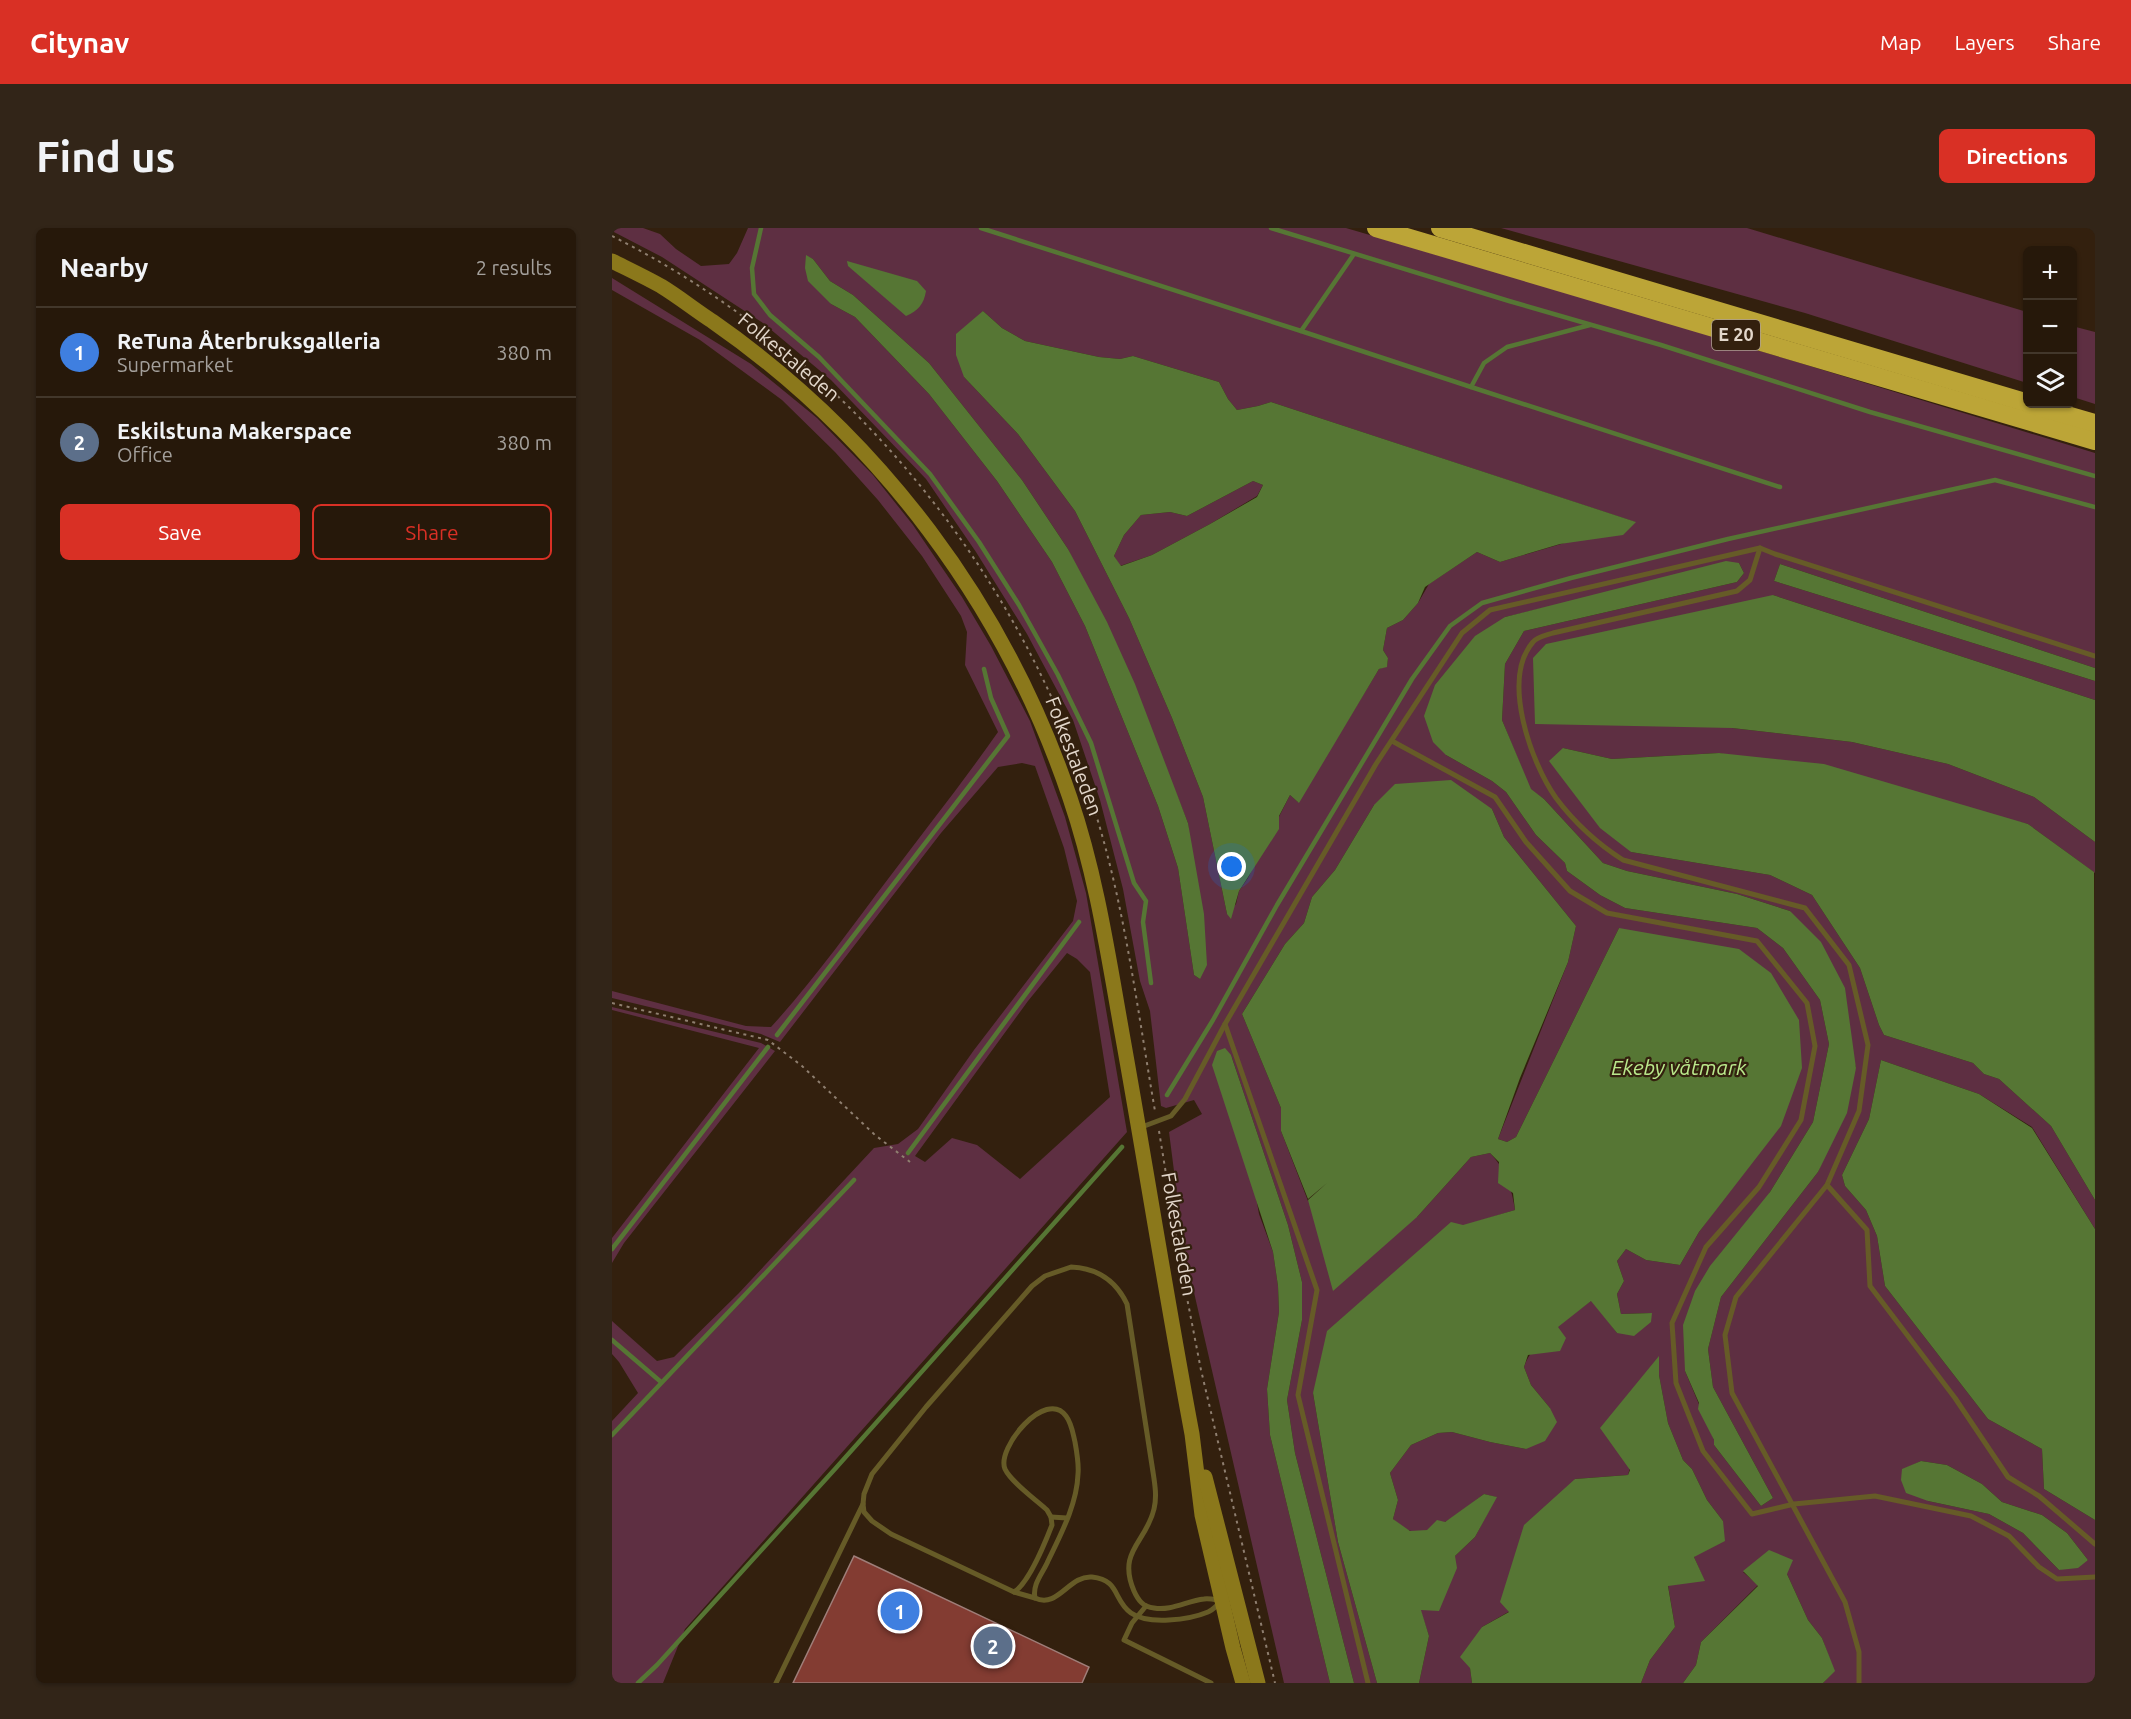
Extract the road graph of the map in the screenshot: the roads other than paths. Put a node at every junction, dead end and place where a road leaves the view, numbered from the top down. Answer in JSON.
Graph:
{"nodes":[{"id":1,"x":1376,"y":228,"type":"edge"},
{"id":2,"x":1440,"y":228,"type":"edge"},
{"id":3,"x":612,"y":261,"type":"edge"},
{"id":4,"x":2023,"y":402,"type":"edge"},
{"id":5,"x":2045,"y":408,"type":"edge"},
{"id":6,"x":2095,"y":423,"type":"edge"},
{"id":7,"x":2095,"y":441,"type":"edge"},
{"id":8,"x":1760,"y":548,"type":"junction"},
{"id":9,"x":2095,"y":656,"type":"edge"},
{"id":10,"x":1392,"y":741,"type":"junction"},
{"id":11,"x":1225,"y":1024,"type":"junction"},
{"id":12,"x":1139,"y":1128,"type":"junction"},
{"id":13,"x":1827,"y":1185,"type":"junction"},
{"id":14,"x":863,"y":1504,"type":"junction"},
{"id":15,"x":1794,"y":1504,"type":"junction"},
{"id":16,"x":1051,"y":1517,"type":"junction"},
{"id":17,"x":1067,"y":1518,"type":"junction"},
{"id":18,"x":2095,"y":1544,"type":"edge"},
{"id":19,"x":2095,"y":1577,"type":"edge"},
{"id":20,"x":1014,"y":1592,"type":"junction"},
{"id":21,"x":1035,"y":1598,"type":"junction"},
{"id":22,"x":1229,"y":1600,"type":"junction"},
{"id":23,"x":1146,"y":1606,"type":"junction"},
{"id":24,"x":1136,"y":1616,"type":"junction"},
{"id":25,"x":776,"y":1683,"type":"edge"},
{"id":26,"x":1211,"y":1683,"type":"edge"},
{"id":27,"x":1243,"y":1683,"type":"edge"},
{"id":28,"x":1258,"y":1683,"type":"edge"},
{"id":29,"x":1368,"y":1683,"type":"edge"},
{"id":30,"x":1859,"y":1683,"type":"edge"}],
"edges":[{"from":1,"to":7,"type":"highway","number":"E 20"},
{"from":2,"to":4,"type":"highway","number":"E 20"},
{"from":3,"to":12,"type":"main road","name":"Folkestaleden"},
{"from":5,"to":6,"type":"highway","number":"E 20"},
{"from":8,"to":9,"type":"lane"},
{"from":8,"to":10,"type":"lane"},
{"from":8,"to":13,"type":"lane"},
{"from":10,"to":11,"type":"lane"},
{"from":10,"to":15,"type":"lane"},
{"from":11,"to":12,"type":"lane"},
{"from":11,"to":29,"type":"lane"},
{"from":12,"to":22,"type":"main road","name":"Folkestaleden"},
{"from":13,"to":15,"type":"lane"},
{"from":13,"to":18,"type":"lane"},
{"from":14,"to":20,"type":"lane"},
{"from":14,"to":23,"type":"lane"},
{"from":14,"to":25,"type":"lane"},
{"from":15,"to":19,"type":"lane"},
{"from":15,"to":30,"type":"lane"},
{"from":16,"to":17,"type":"lane"},
{"from":16,"to":17,"type":"lane"},
{"from":16,"to":20,"type":"lane"},
{"from":17,"to":21,"type":"lane"},
{"from":20,"to":21,"type":"lane"},
{"from":21,"to":24,"type":"lane"},
{"from":22,"to":23,"type":"lane"},
{"from":22,"to":24,"type":"lane"},
{"from":22,"to":27,"type":"main road","name":"Folkestaleden"},
{"from":22,"to":28,"type":"main road","name":"Folkestaleden"},
{"from":23,"to":24,"type":"lane"},
{"from":24,"to":26,"type":"lane"}]}
